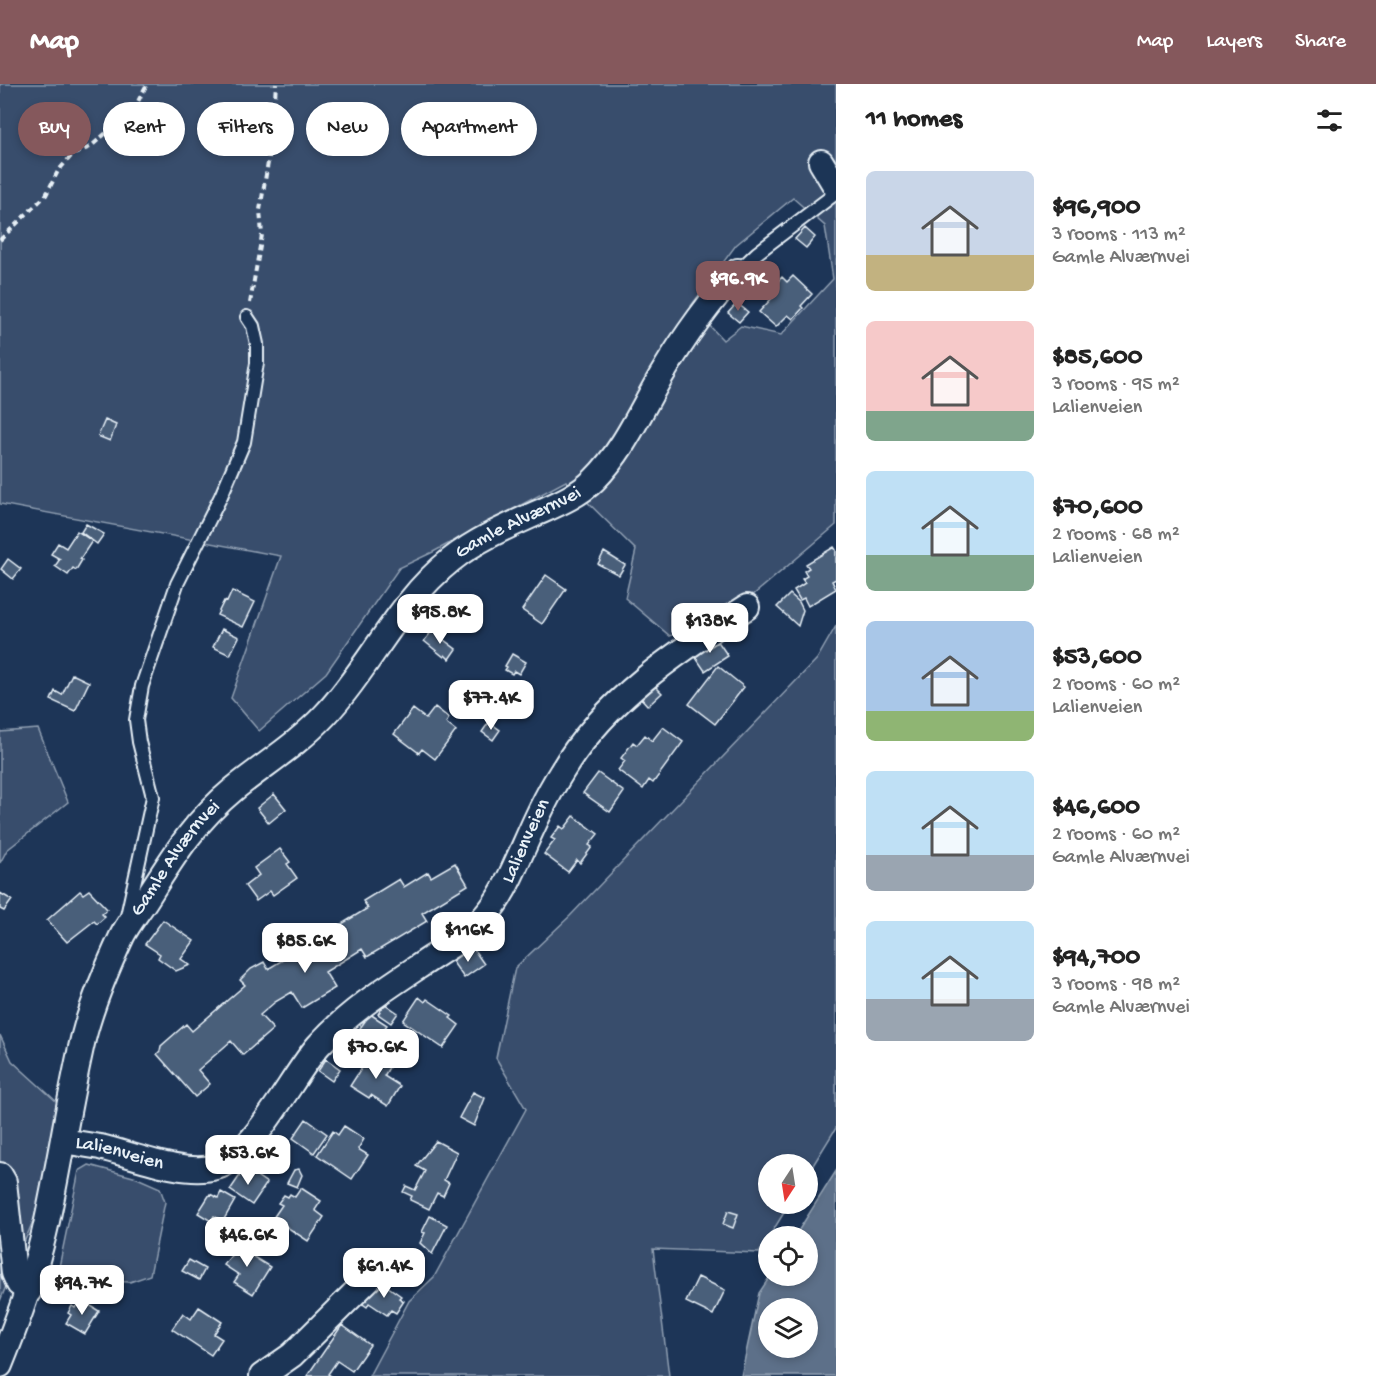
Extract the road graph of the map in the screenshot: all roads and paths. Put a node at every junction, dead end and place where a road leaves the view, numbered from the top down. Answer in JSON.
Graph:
{"nodes":[{"id":1,"x":147,"y":84,"type":"edge"},
{"id":2,"x":276,"y":84,"type":"edge"},
{"id":3,"x":821,"y":162,"type":"dead end"},
{"id":4,"x":836,"y":186,"type":"edge"},
{"id":5,"x":836,"y":193,"type":"edge"},
{"id":6,"x":0,"y":240,"type":"edge"},
{"id":7,"x":738,"y":271,"type":"joint"},
{"id":8,"x":247,"y":317,"type":"joint"},
{"id":9,"x":747,"y":607,"type":"dead end"},
{"id":10,"x":124,"y":933,"type":"junction"},
{"id":11,"x":63,"y":1141,"type":"junction"},
{"id":12,"x":0,"y":1175,"type":"edge"},
{"id":13,"x":379,"y":1269,"type":"dead end"},
{"id":14,"x":29,"y":1291,"type":"junction"},
{"id":15,"x":0,"y":1365,"type":"edge"},
{"id":16,"x":262,"y":1376,"type":"edge"}],
"edges":[{"from":1,"to":6,"type":"path"},
{"from":2,"to":8,"type":"path"},
{"from":3,"to":4,"type":"street"},
{"from":5,"to":7,"type":"lane","name":"Gamle Alværnvei"},
{"from":7,"to":10,"type":"street","name":"Gamle Alværnvei"},
{"from":8,"to":10,"type":"lane","name":"Gamle Alværnvei"},
{"from":9,"to":11,"type":"street","name":"Lalienveien"},
{"from":10,"to":11,"type":"street","name":"Gamle Alværnvei"},
{"from":11,"to":14,"type":"street","name":"Gamle Alværnvei"},
{"from":12,"to":14,"type":"street"},
{"from":13,"to":16,"type":"street"},
{"from":14,"to":15,"type":"street","name":"Gamle Alværnvei"}]}
